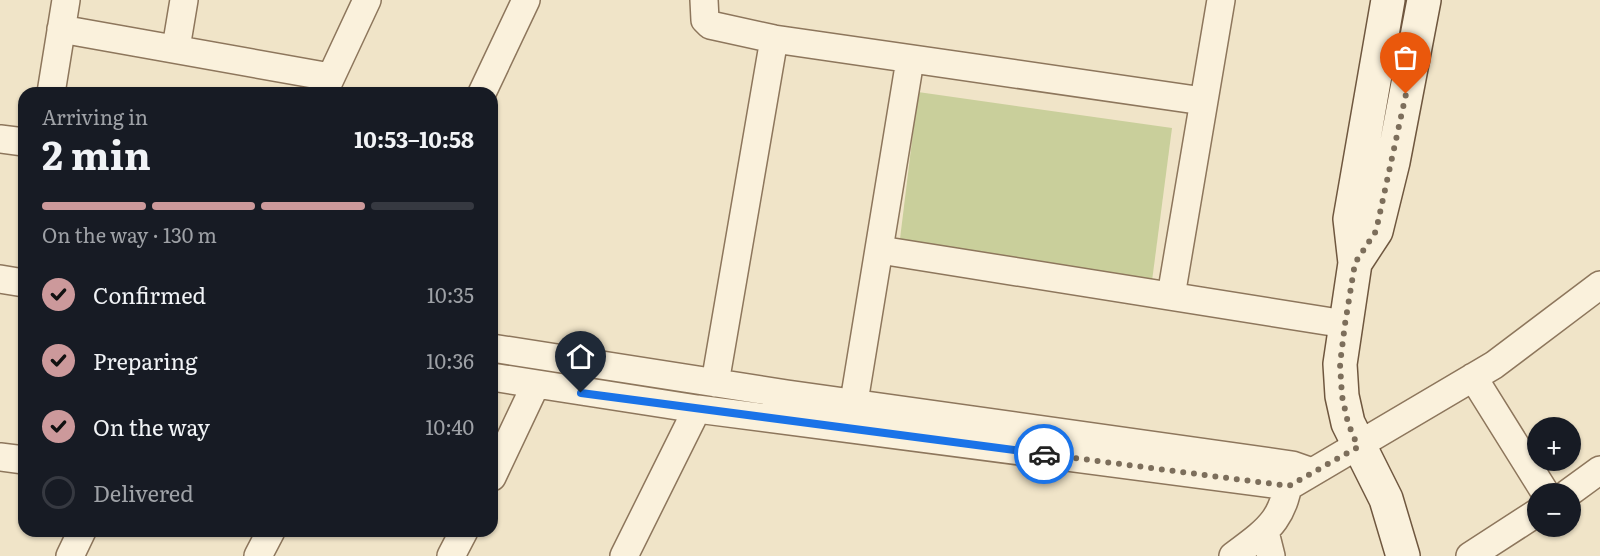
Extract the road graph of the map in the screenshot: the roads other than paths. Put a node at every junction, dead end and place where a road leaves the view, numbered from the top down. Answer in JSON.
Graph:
{"nodes":[{"id":1,"x":66,"y":0,"type":"edge"},
{"id":2,"x":184,"y":0,"type":"edge"},
{"id":3,"x":367,"y":0,"type":"edge"},
{"id":4,"x":526,"y":0,"type":"edge"},
{"id":5,"x":704,"y":0,"type":"edge"},
{"id":6,"x":1221,"y":0,"type":"edge"},
{"id":7,"x":1388,"y":0,"type":"edge"},
{"id":8,"x":1424,"y":0,"type":"edge"},
{"id":9,"x":61,"y":29,"type":"junction"},
{"id":10,"x":774,"y":39,"type":"junction"},
{"id":11,"x":176,"y":48,"type":"junction"},
{"id":12,"x":910,"y":60,"type":"junction"},
{"id":13,"x":327,"y":85,"type":"edge"},
{"id":14,"x":52,"y":87,"type":"edge"},
{"id":15,"x":485,"y":87,"type":"edge"},
{"id":16,"x":1203,"y":101,"type":"junction"},
{"id":17,"x":0,"y":139,"type":"edge"},
{"id":18,"x":18,"y":141,"type":"edge"},
{"id":19,"x":880,"y":250,"type":"junction"},
{"id":20,"x":1355,"y":263,"type":"junction"},
{"id":21,"x":0,"y":279,"type":"edge"},
{"id":22,"x":18,"y":282,"type":"edge"},
{"id":23,"x":1600,"y":285,"type":"edge"},
{"id":24,"x":1171,"y":296,"type":"junction"},
{"id":25,"x":1345,"y":324,"type":"junction"},
{"id":26,"x":498,"y":349,"type":"edge"},
{"id":27,"x":1473,"y":377,"type":"junction"},
{"id":28,"x":498,"y":378,"type":"edge"},
{"id":29,"x":715,"y":383,"type":"junction"},
{"id":30,"x":535,"y":386,"type":"junction"},
{"id":31,"x":697,"y":409,"type":"junction"},
{"id":32,"x":851,"y":416,"type":"junction"},
{"id":33,"x":1358,"y":447,"type":"junction"},
{"id":34,"x":0,"y":457,"type":"edge"},
{"id":35,"x":18,"y":459,"type":"edge"},
{"id":36,"x":498,"y":464,"type":"edge"},
{"id":37,"x":1600,"y":470,"type":"edge"},
{"id":38,"x":1297,"y":475,"type":"junction"},
{"id":39,"x":1539,"y":483,"type":"edge"},
{"id":40,"x":1581,"y":484,"type":"edge"},
{"id":41,"x":1527,"y":522,"type":"edge"},
{"id":42,"x":79,"y":537,"type":"edge"},
{"id":43,"x":269,"y":537,"type":"edge"},
{"id":44,"x":461,"y":537,"type":"edge"},
{"id":45,"x":1268,"y":544,"type":"edge"},
{"id":46,"x":1497,"y":549,"type":"edge"},
{"id":47,"x":70,"y":556,"type":"edge"},
{"id":48,"x":258,"y":556,"type":"edge"},
{"id":49,"x":451,"y":556,"type":"edge"},
{"id":50,"x":624,"y":556,"type":"edge"},
{"id":51,"x":1233,"y":556,"type":"edge"},
{"id":52,"x":1403,"y":556,"type":"edge"},
{"id":53,"x":1470,"y":556,"type":"edge"}],
"edges":[{"from":1,"to":9,"type":"street"},
{"from":2,"to":11,"type":"street"},
{"from":3,"to":13,"type":"street"},
{"from":4,"to":15,"type":"street"},
{"from":5,"to":10,"type":"street"},
{"from":6,"to":16,"type":"street"},
{"from":7,"to":20,"type":"street"},
{"from":8,"to":20,"type":"street"},
{"from":9,"to":11,"type":"street"},
{"from":9,"to":14,"type":"street"},
{"from":10,"to":12,"type":"street"},
{"from":10,"to":29,"type":"street"},
{"from":11,"to":13,"type":"street"},
{"from":12,"to":16,"type":"street"},
{"from":12,"to":19,"type":"street"},
{"from":16,"to":24,"type":"street"},
{"from":17,"to":18,"type":"street"},
{"from":19,"to":24,"type":"street"},
{"from":19,"to":32,"type":"street"},
{"from":20,"to":25,"type":"street"},
{"from":21,"to":22,"type":"street"},
{"from":23,"to":27,"type":"street"},
{"from":24,"to":25,"type":"street"},
{"from":25,"to":33,"type":"street"},
{"from":26,"to":29,"type":"street"},
{"from":27,"to":33,"type":"street"},
{"from":27,"to":39,"type":"street"},
{"from":28,"to":30,"type":"street"},
{"from":29,"to":32,"type":"street"},
{"from":30,"to":31,"type":"street"},
{"from":30,"to":36,"type":"street"},
{"from":31,"to":32,"type":"street"},
{"from":31,"to":50,"type":"street"},
{"from":32,"to":38,"type":"street"},
{"from":33,"to":38,"type":"street"},
{"from":33,"to":52,"type":"street"},
{"from":34,"to":35,"type":"street"},
{"from":37,"to":40,"type":"street"},
{"from":38,"to":45,"type":"street"},
{"from":41,"to":46,"type":"street"},
{"from":42,"to":47,"type":"street"},
{"from":43,"to":48,"type":"street"},
{"from":44,"to":49,"type":"street"},
{"from":45,"to":51,"type":"street"},
{"from":46,"to":53,"type":"street"}]}
